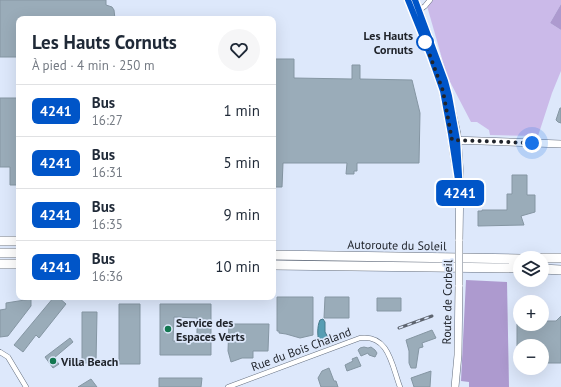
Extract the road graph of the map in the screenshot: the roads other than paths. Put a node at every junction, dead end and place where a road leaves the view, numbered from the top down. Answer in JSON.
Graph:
{"nodes":[{"id":1,"x":408,"y":0,"type":"edge"},
{"id":2,"x":415,"y":0,"type":"edge"},
{"id":3,"x":430,"y":0,"type":"edge"},
{"id":4,"x":416,"y":12,"type":"junction"},
{"id":5,"x":455,"y":143,"type":"junction"},
{"id":6,"x":561,"y":144,"type":"edge"},
{"id":7,"x":561,"y":147,"type":"edge"},
{"id":8,"x":0,"y":241,"type":"edge"},
{"id":9,"x":16,"y":241,"type":"edge"},
{"id":10,"x":0,"y":252,"type":"edge"},
{"id":11,"x":16,"y":253,"type":"edge"},
{"id":12,"x":276,"y":254,"type":"edge"},
{"id":13,"x":513,"y":258,"type":"edge"},
{"id":14,"x":549,"y":258,"type":"edge"},
{"id":15,"x":561,"y":258,"type":"edge"},
{"id":16,"x":0,"y":264,"type":"edge"},
{"id":17,"x":16,"y":264,"type":"edge"},
{"id":18,"x":276,"y":265,"type":"edge"},
{"id":19,"x":513,"y":268,"type":"edge"},
{"id":20,"x":549,"y":269,"type":"edge"},
{"id":21,"x":561,"y":270,"type":"edge"},
{"id":22,"x":0,"y":352,"type":"edge"},
{"id":23,"x":26,"y":387,"type":"edge"},
{"id":24,"x":228,"y":387,"type":"edge"},
{"id":25,"x":400,"y":387,"type":"edge"},
{"id":26,"x":455,"y":387,"type":"edge"}],
"edges":[{"from":1,"to":4,"type":"street","name":"Route de Corbeil"},
{"from":2,"to":4,"type":"street","name":"Route de Corbeil"},
{"from":3,"to":4,"type":"street"},
{"from":4,"to":5,"type":"street","name":"Route de Corbeil"},
{"from":5,"to":6,"type":"street"},
{"from":5,"to":7,"type":"street"},
{"from":5,"to":26,"type":"street","name":"Route de Corbeil","bridge":true},
{"from":8,"to":9,"type":"highway"},
{"from":10,"to":11,"type":"highway"},
{"from":12,"to":13,"type":"highway","name":"Autoroute du Soleil"},
{"from":14,"to":15,"type":"highway"},
{"from":16,"to":17,"type":"highway"},
{"from":18,"to":19,"type":"highway","name":"Autoroute du Soleil"},
{"from":20,"to":21,"type":"highway"},
{"from":22,"to":23,"type":"street"},
{"from":24,"to":25,"type":"street","name":"Rue du Bois Chaland"}]}
